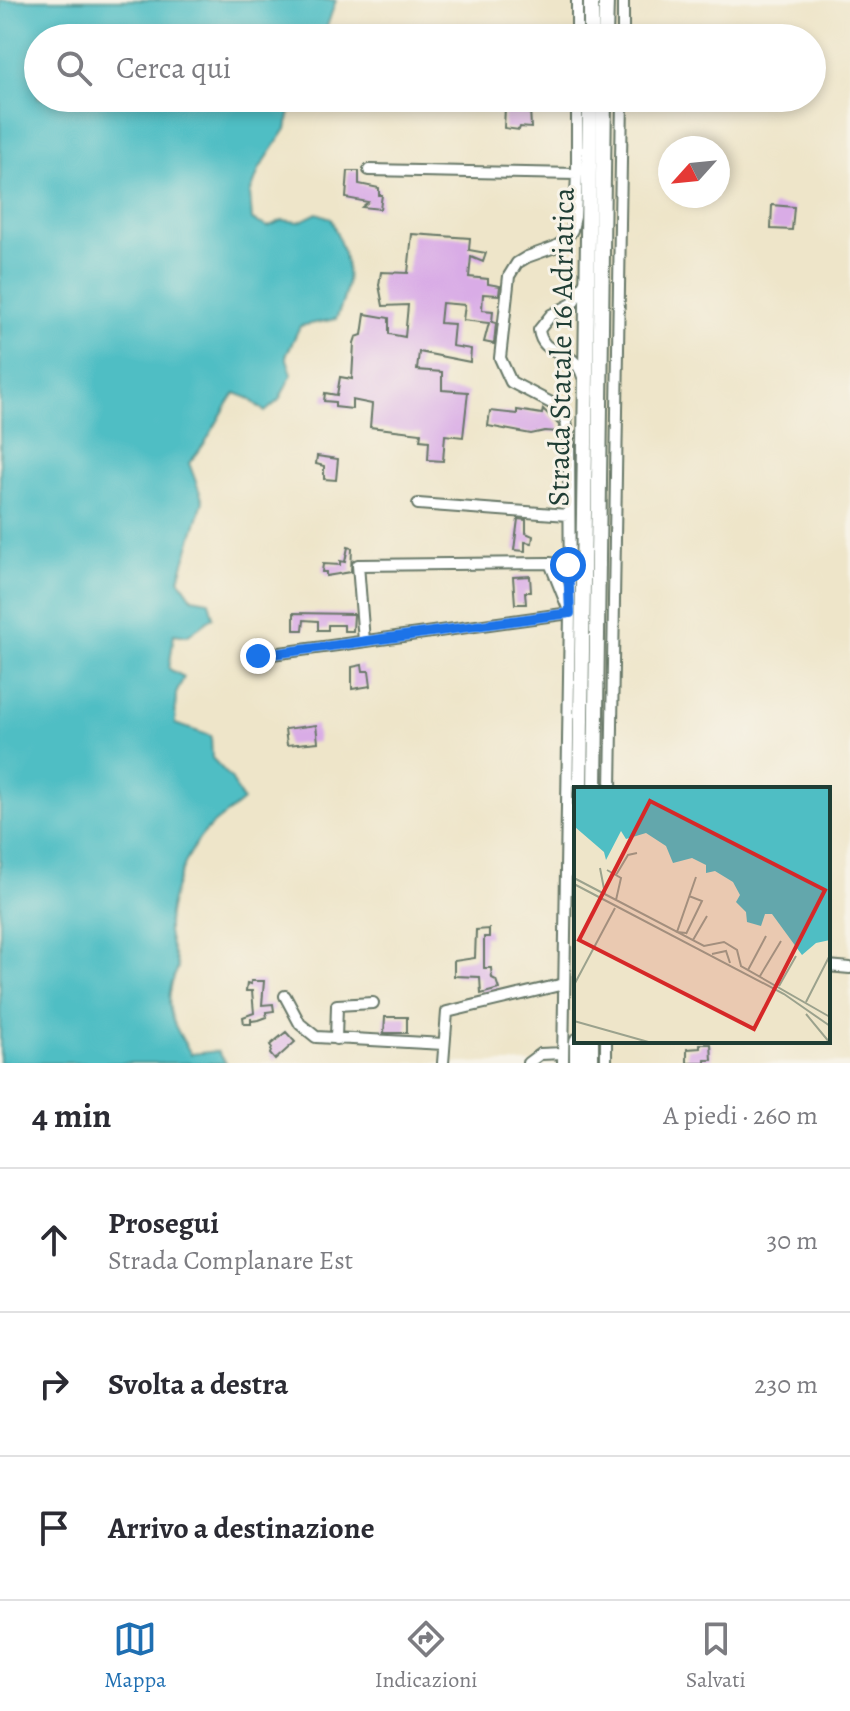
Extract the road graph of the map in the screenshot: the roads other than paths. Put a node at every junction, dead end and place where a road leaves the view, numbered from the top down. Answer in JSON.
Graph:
{"nodes":[{"id":1,"x":577,"y":0,"type":"edge"},
{"id":2,"x":591,"y":0,"type":"edge"},
{"id":3,"x":606,"y":0,"type":"edge"},
{"id":4,"x":623,"y":0,"type":"edge"},
{"id":5,"x":577,"y":24,"type":"edge"},
{"id":6,"x":591,"y":24,"type":"edge"},
{"id":7,"x":605,"y":24,"type":"edge"},
{"id":8,"x":623,"y":24,"type":"edge"},
{"id":9,"x":579,"y":112,"type":"edge"},
{"id":10,"x":580,"y":112,"type":"edge"},
{"id":11,"x":604,"y":112,"type":"edge"},
{"id":12,"x":622,"y":112,"type":"edge"},
{"id":13,"x":369,"y":170,"type":"dead end"},
{"id":14,"x":577,"y":174,"type":"junction"},
{"id":15,"x":588,"y":276,"type":"junction"},
{"id":16,"x":586,"y":386,"type":"junction"},
{"id":17,"x":418,"y":504,"type":"dead end"},
{"id":18,"x":568,"y":515,"type":"junction"},
{"id":19,"x":550,"y":563,"type":"junction"},
{"id":20,"x":568,"y":565,"type":"junction"},
{"id":21,"x":570,"y":613,"type":"junction"},
{"id":22,"x":364,"y":641,"type":"junction"},
{"id":23,"x":258,"y":656,"type":"dead end"},
{"id":24,"x":580,"y":787,"type":"edge"},
{"id":25,"x":595,"y":787,"type":"edge"},
{"id":26,"x":611,"y":787,"type":"edge"},
{"id":27,"x":830,"y":966,"type":"edge"},
{"id":28,"x":850,"y":968,"type":"edge"},
{"id":29,"x":564,"y":984,"type":"junction"},
{"id":30,"x":285,"y":996,"type":"dead end"},
{"id":31,"x":373,"y":1003,"type":"dead end"},
{"id":32,"x":336,"y":1039,"type":"junction"},
{"id":33,"x":444,"y":1044,"type":"junction"},
{"id":34,"x":563,"y":1058,"type":"edge"},
{"id":35,"x":443,"y":1063,"type":"edge"},
{"id":36,"x":528,"y":1063,"type":"edge"}],
"edges":[{"from":1,"to":5,"type":"street"},
{"from":2,"to":6,"type":"highway"},
{"from":3,"to":7,"type":"highway"},
{"from":4,"to":8,"type":"street"},
{"from":9,"to":14,"type":"street"},
{"from":10,"to":15,"type":"highway","name":"Strada Statale 16 Adriatica"},
{"from":11,"to":25,"type":"highway","name":"Strada Statale 16 Adriatica"},
{"from":12,"to":26,"type":"street"},
{"from":13,"to":14,"type":"street"},
{"from":14,"to":18,"type":"street"},
{"from":15,"to":16,"type":"highway","name":"Strada Statale 16 Adriatica"},
{"from":15,"to":16,"type":"street"},
{"from":16,"to":24,"type":"highway","name":"Strada Statale 16 Adriatica"},
{"from":17,"to":18,"type":"street"},
{"from":18,"to":20,"type":"street"},
{"from":19,"to":20,"type":"street"},
{"from":19,"to":21,"type":"street"},
{"from":19,"to":22,"type":"street"},
{"from":20,"to":21,"type":"street"},
{"from":21,"to":22,"type":"street"},
{"from":21,"to":29,"type":"street"},
{"from":22,"to":23,"type":"street"},
{"from":27,"to":28,"type":"street"},
{"from":29,"to":33,"type":"street"},
{"from":29,"to":34,"type":"street"},
{"from":30,"to":32,"type":"street"},
{"from":31,"to":32,"type":"street"},
{"from":32,"to":33,"type":"street"},
{"from":33,"to":35,"type":"street"},
{"from":34,"to":36,"type":"street"}]}
